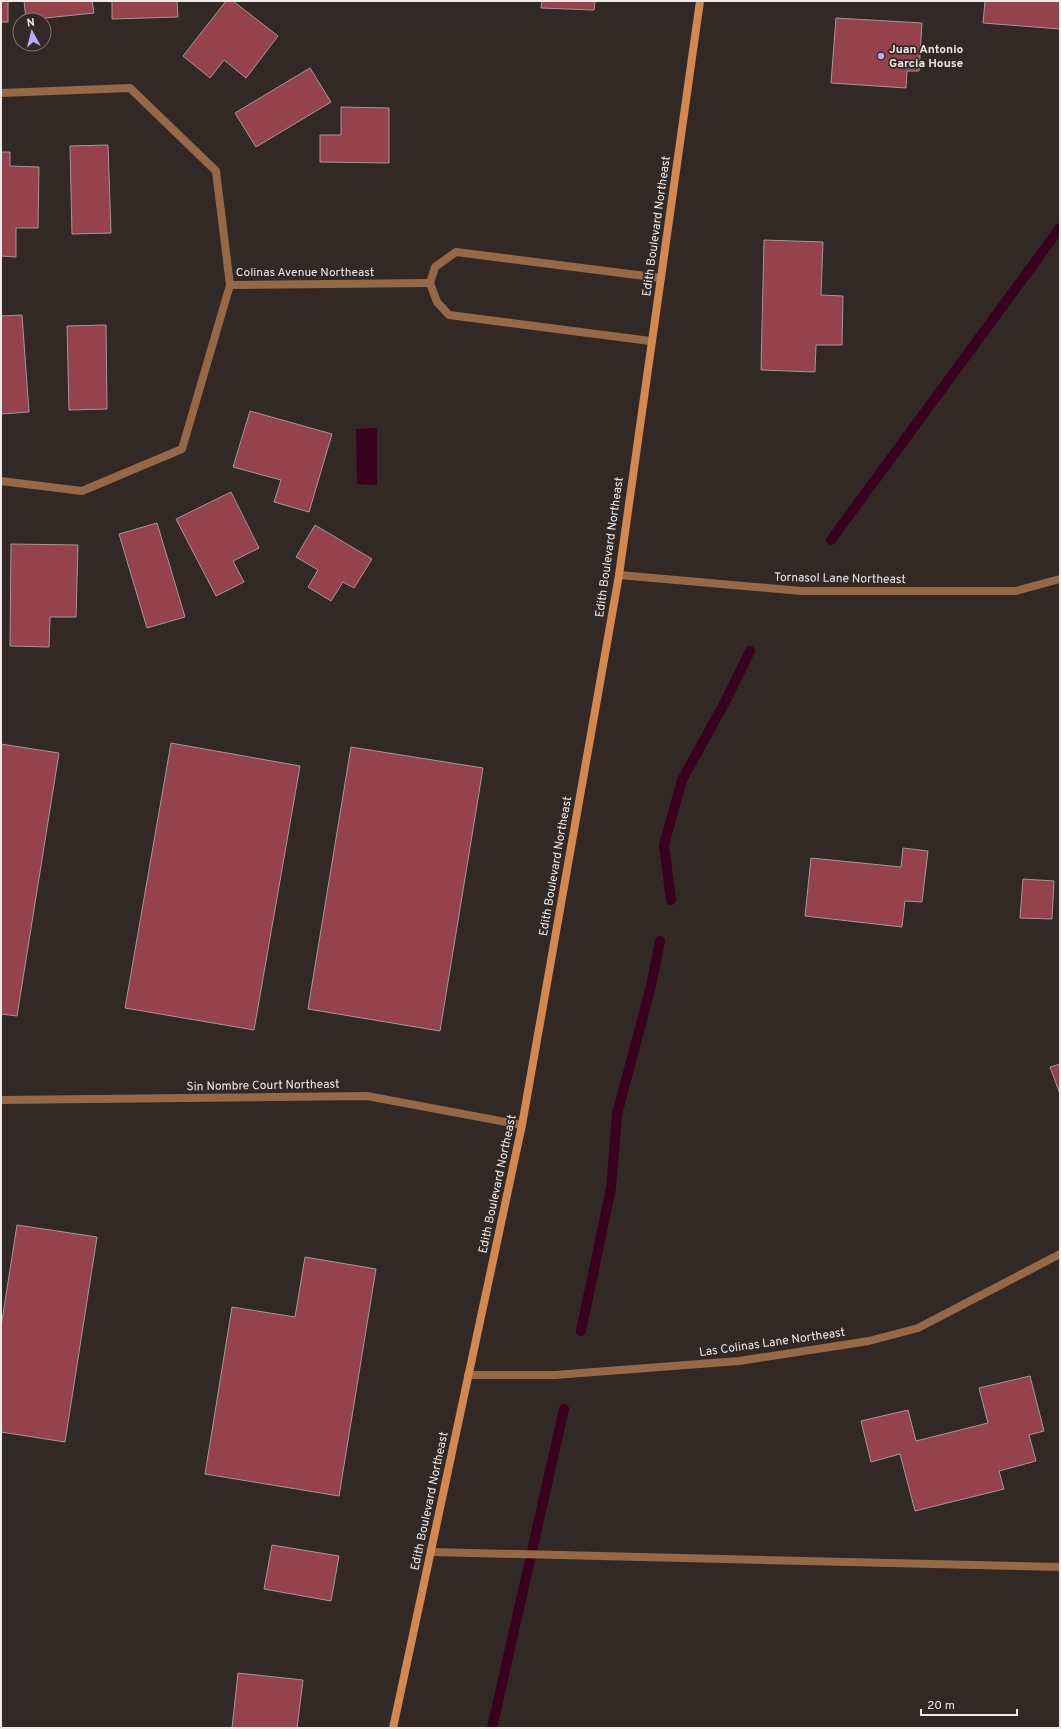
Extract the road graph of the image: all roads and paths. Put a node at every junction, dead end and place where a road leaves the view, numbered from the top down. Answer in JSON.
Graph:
{"nodes":[{"id":1,"x":700,"y":1,"type":"edge"},
{"id":2,"x":1,"y":93,"type":"edge"},
{"id":3,"x":661,"y":278,"type":"junction"},
{"id":4,"x":430,"y":283,"type":"junction"},
{"id":5,"x":230,"y":286,"type":"junction"},
{"id":6,"x":650,"y":341,"type":"junction"},
{"id":7,"x":1,"y":481,"type":"edge"},
{"id":8,"x":619,"y":575,"type":"junction"},
{"id":9,"x":1060,"y":580,"type":"edge"},
{"id":10,"x":1,"y":1100,"type":"edge"},
{"id":11,"x":522,"y":1125,"type":"junction"},
{"id":12,"x":1060,"y":1254,"type":"edge"},
{"id":13,"x":468,"y":1375,"type":"junction"},
{"id":14,"x":431,"y":1552,"type":"junction"},
{"id":15,"x":1060,"y":1567,"type":"edge"},
{"id":16,"x":393,"y":1728,"type":"edge"}],
"edges":[{"from":1,"to":3,"type":"street","name":"Edith Boulevard Northeast"},
{"from":2,"to":5,"type":"street","name":"Colinas Avenue Northeast"},
{"from":3,"to":4,"type":"street"},
{"from":3,"to":6,"type":"street","name":"Edith Boulevard Northeast"},
{"from":4,"to":5,"type":"street","name":"Colinas Avenue Northeast"},
{"from":4,"to":6,"type":"street"},
{"from":5,"to":7,"type":"street"},
{"from":6,"to":8,"type":"street","name":"Edith Boulevard Northeast"},
{"from":8,"to":9,"type":"street","name":"Tornasol Lane Northeast"},
{"from":8,"to":11,"type":"street","name":"Edith Boulevard Northeast"},
{"from":10,"to":11,"type":"street","name":"Sin Nombre Court Northeast"},
{"from":11,"to":13,"type":"street","name":"Edith Boulevard Northeast"},
{"from":12,"to":13,"type":"street","name":"Las Colinas Lane Northeast"},
{"from":13,"to":14,"type":"street","name":"Edith Boulevard Northeast"},
{"from":14,"to":15,"type":"street"},
{"from":14,"to":16,"type":"street","name":"Edith Boulevard Northeast"}]}
